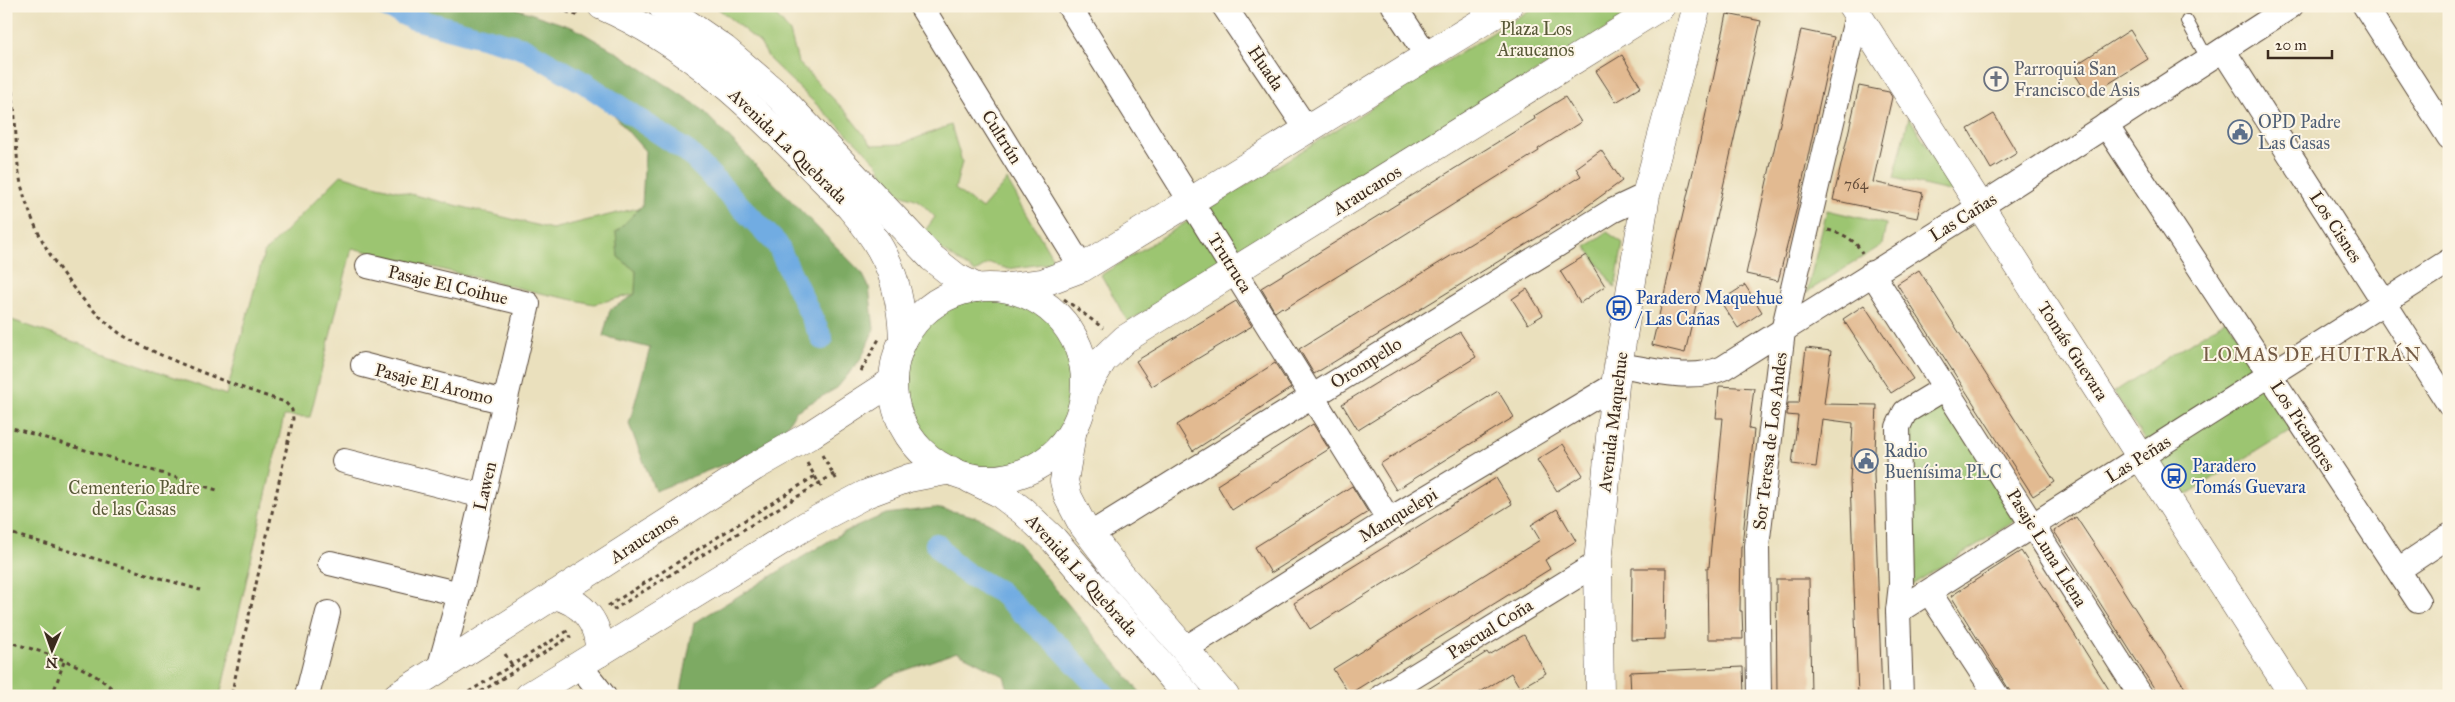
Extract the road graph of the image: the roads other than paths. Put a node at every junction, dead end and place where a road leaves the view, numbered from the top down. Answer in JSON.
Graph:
{"nodes":[{"id":1,"x":662,"y":6,"type":"edge"},
{"id":2,"x":921,"y":6,"type":"edge"},
{"id":3,"x":1069,"y":6,"type":"edge"},
{"id":4,"x":1224,"y":6,"type":"edge"},
{"id":5,"x":1394,"y":6,"type":"edge"},
{"id":6,"x":1508,"y":6,"type":"edge"},
{"id":7,"x":1661,"y":6,"type":"edge"},
{"id":8,"x":1697,"y":6,"type":"edge"},
{"id":9,"x":2291,"y":6,"type":"edge"},
{"id":10,"x":2365,"y":6,"type":"edge"},
{"id":11,"x":1855,"y":10,"type":"edge"},
{"id":12,"x":593,"y":12,"type":"edge"},
{"id":13,"x":2187,"y":21,"type":"dead end"},
{"id":14,"x":2216,"y":55,"type":"junction"},
{"id":15,"x":1427,"y":56,"type":"junction"},
{"id":16,"x":2106,"y":125,"type":"junction"},
{"id":17,"x":1308,"y":131,"type":"junction"},
{"id":18,"x":2449,"y":137,"type":"edge"},
{"id":19,"x":1646,"y":195,"type":"junction"},
{"id":20,"x":1192,"y":202,"type":"junction"},
{"id":21,"x":1981,"y":206,"type":"junction"},
{"id":22,"x":2449,"y":261,"type":"edge"},
{"id":23,"x":368,"y":266,"type":"dead end"},
{"id":24,"x":1082,"y":268,"type":"junction"},
{"id":25,"x":1236,"y":272,"type":"junction"},
{"id":26,"x":1872,"y":273,"type":"junction"},
{"id":27,"x":990,"y":288,"type":"junction"},
{"id":28,"x":2384,"y":302,"type":"junction"},
{"id":29,"x":528,"y":304,"type":"joint"},
{"id":30,"x":1783,"y":331,"type":"junction"},
{"id":31,"x":892,"y":336,"type":"junction"},
{"id":32,"x":363,"y":365,"type":"dead end"},
{"id":33,"x":1617,"y":375,"type":"junction"},
{"id":34,"x":2270,"y":375,"type":"junction"},
{"id":35,"x":893,"y":381,"type":"junction"},
{"id":36,"x":1086,"y":388,"type":"junction"},
{"id":37,"x":1945,"y":388,"type":"junction"},
{"id":38,"x":1312,"y":396,"type":"junction"},
{"id":39,"x":505,"y":402,"type":"junction"},
{"id":40,"x":2449,"y":404,"type":"edge"},
{"id":41,"x":1073,"y":431,"type":"junction"},
{"id":42,"x":2141,"y":457,"type":"junction"},
{"id":43,"x":344,"y":461,"type":"dead end"},
{"id":44,"x":955,"y":472,"type":"junction"},
{"id":45,"x":483,"y":496,"type":"junction"},
{"id":46,"x":1389,"y":520,"type":"junction"},
{"id":47,"x":2033,"y":526,"type":"junction"},
{"id":48,"x":1089,"y":535,"type":"junction"},
{"id":49,"x":2449,"y":536,"type":"edge"},
{"id":50,"x":330,"y":562,"type":"dead end"},
{"id":51,"x":1598,"y":563,"type":"junction"},
{"id":52,"x":2398,"y":570,"type":"junction"},
{"id":53,"x":1929,"y":592,"type":"junction"},
{"id":54,"x":460,"y":594,"type":"junction"},
{"id":55,"x":554,"y":595,"type":"junction"},
{"id":56,"x":2418,"y":601,"type":"dead end"},
{"id":57,"x":1898,"y":610,"type":"junction"},
{"id":58,"x":328,"y":613,"type":"dead end"},
{"id":59,"x":1183,"y":650,"type":"junction"},
{"id":60,"x":589,"y":659,"type":"junction"},
{"id":61,"x":440,"y":669,"type":"junction"},
{"id":62,"x":306,"y":696,"type":"edge"},
{"id":63,"x":397,"y":696,"type":"edge"},
{"id":64,"x":529,"y":696,"type":"edge"},
{"id":65,"x":604,"y":696,"type":"edge"},
{"id":66,"x":1188,"y":696,"type":"edge"},
{"id":67,"x":1225,"y":696,"type":"edge"},
{"id":68,"x":1382,"y":696,"type":"edge"},
{"id":69,"x":1600,"y":696,"type":"edge"},
{"id":70,"x":1759,"y":696,"type":"edge"},
{"id":71,"x":1901,"y":696,"type":"edge"},
{"id":72,"x":1996,"y":696,"type":"edge"},
{"id":73,"x":2141,"y":696,"type":"edge"},
{"id":74,"x":2294,"y":696,"type":"edge"}],
"edges":[{"from":1,"to":27,"type":"main road","name":"Avenida La Quebrada"},
{"from":2,"to":24,"type":"street","name":"Cultrún"},
{"from":3,"to":20,"type":"street","name":"Trutruca"},
{"from":4,"to":17,"type":"street","name":"Huada"},
{"from":5,"to":15,"type":"street"},
{"from":6,"to":15,"type":"main road"},
{"from":7,"to":25,"type":"main road","name":"Araucanos"},
{"from":8,"to":19,"type":"main road","name":"Avenida Maquehue"},
{"from":9,"to":14,"type":"street","name":"Las Cañas"},
{"from":10,"to":18,"type":"street"},
{"from":11,"to":21,"type":"main road","name":"Tomás Guevara"},
{"from":11,"to":30,"type":"street","name":"Sor Teresa de Los Andes"},
{"from":12,"to":31,"type":"main road","name":"Avenida La Quebrada"},
{"from":13,"to":14,"type":"lane"},
{"from":14,"to":16,"type":"street","name":"Las Cañas"},
{"from":14,"to":28,"type":"street","name":"Los Cisnes"},
{"from":15,"to":17,"type":"main road"},
{"from":16,"to":21,"type":"street","name":"Las Cañas"},
{"from":16,"to":34,"type":"street","name":"Los Picaflores"},
{"from":17,"to":20,"type":"main road"},
{"from":19,"to":33,"type":"main road","name":"Avenida Maquehue"},
{"from":19,"to":38,"type":"street","name":"Orompello"},
{"from":20,"to":24,"type":"main road"},
{"from":20,"to":25,"type":"street","name":"Trutruca"},
{"from":21,"to":26,"type":"street","name":"Las Cañas"},
{"from":21,"to":42,"type":"main road","name":"Tomás Guevara"},
{"from":22,"to":28,"type":"street","name":"Las Peñas"},
{"from":23,"to":29,"type":"street","name":"Pasaje El Coihue"},
{"from":24,"to":27,"type":"main road"},
{"from":25,"to":36,"type":"main road","name":"Araucanos"},
{"from":25,"to":38,"type":"street","name":"Trutruca"},
{"from":26,"to":30,"type":"street","name":"Las Cañas"},
{"from":26,"to":37,"type":"street","name":"Pasaje Luna Llena"},
{"from":27,"to":31,"type":"main road"},
{"from":27,"to":36,"type":"main road","name":"Avenida La Quebrada"},
{"from":28,"to":34,"type":"street","name":"Las Peñas"},
{"from":28,"to":40,"type":"street","name":"Los Cisnes"},
{"from":29,"to":39,"type":"street","name":"Lawen"},
{"from":30,"to":33,"type":"street","name":"Las Cañas"},
{"from":30,"to":70,"type":"street","name":"Sor Teresa de Los Andes"},
{"from":31,"to":35,"type":"main road","name":"Avenida La Quebrada"},
{"from":32,"to":39,"type":"street","name":"Pasaje El Aromo"},
{"from":33,"to":46,"type":"street","name":"Manquelepi"},
{"from":33,"to":51,"type":"main road","name":"Avenida Maquehue"},
{"from":34,"to":42,"type":"street","name":"Las Peñas"},
{"from":34,"to":52,"type":"street","name":"Los Picaflores"},
{"from":35,"to":44,"type":"main road","name":"Avenida La Quebrada"},
{"from":35,"to":55,"type":"main road","name":"Araucanos"},
{"from":36,"to":41,"type":"main road"},
{"from":37,"to":47,"type":"street","name":"Pasaje Luna Llena"},
{"from":37,"to":57,"type":"street"},
{"from":38,"to":46,"type":"street","name":"Trutruca"},
{"from":38,"to":48,"type":"street","name":"Orompello"},
{"from":39,"to":45,"type":"street","name":"Lawen"},
{"from":41,"to":44,"type":"main road"},
{"from":41,"to":48,"type":"main road","name":"Avenida La Quebrada"},
{"from":42,"to":47,"type":"street","name":"Las Peñas"},
{"from":42,"to":74,"type":"main road","name":"Tomás Guevara"},
{"from":43,"to":45,"type":"street"},
{"from":44,"to":60,"type":"main road"},
{"from":44,"to":66,"type":"main road","name":"Avenida La Quebrada"},
{"from":45,"to":54,"type":"street","name":"Lawen"},
{"from":46,"to":59,"type":"street","name":"Manquelepi"},
{"from":47,"to":53,"type":"street","name":"Las Peñas"},
{"from":47,"to":73,"type":"street","name":"Pasaje Luna Llena"},
{"from":48,"to":59,"type":"main road","name":"Avenida La Quebrada"},
{"from":49,"to":52,"type":"street"},
{"from":50,"to":54,"type":"street"},
{"from":51,"to":68,"type":"street","name":"Pascual Coña"},
{"from":51,"to":69,"type":"main road","name":"Avenida Maquehue"},
{"from":52,"to":56,"type":"street","name":"Los Picaflores"},
{"from":53,"to":57,"type":"street","name":"Las Peñas"},
{"from":53,"to":72,"type":"street"},
{"from":54,"to":61,"type":"street","name":"Lawen"},
{"from":55,"to":60,"type":"main road"},
{"from":55,"to":61,"type":"main road","name":"Araucanos"},
{"from":57,"to":71,"type":"street"},
{"from":58,"to":62,"type":"street"},
{"from":59,"to":67,"type":"main road","name":"Avenida La Quebrada"},
{"from":60,"to":64,"type":"main road"},
{"from":60,"to":65,"type":"street"},
{"from":61,"to":63,"type":"main road","name":"Araucanos"}]}
